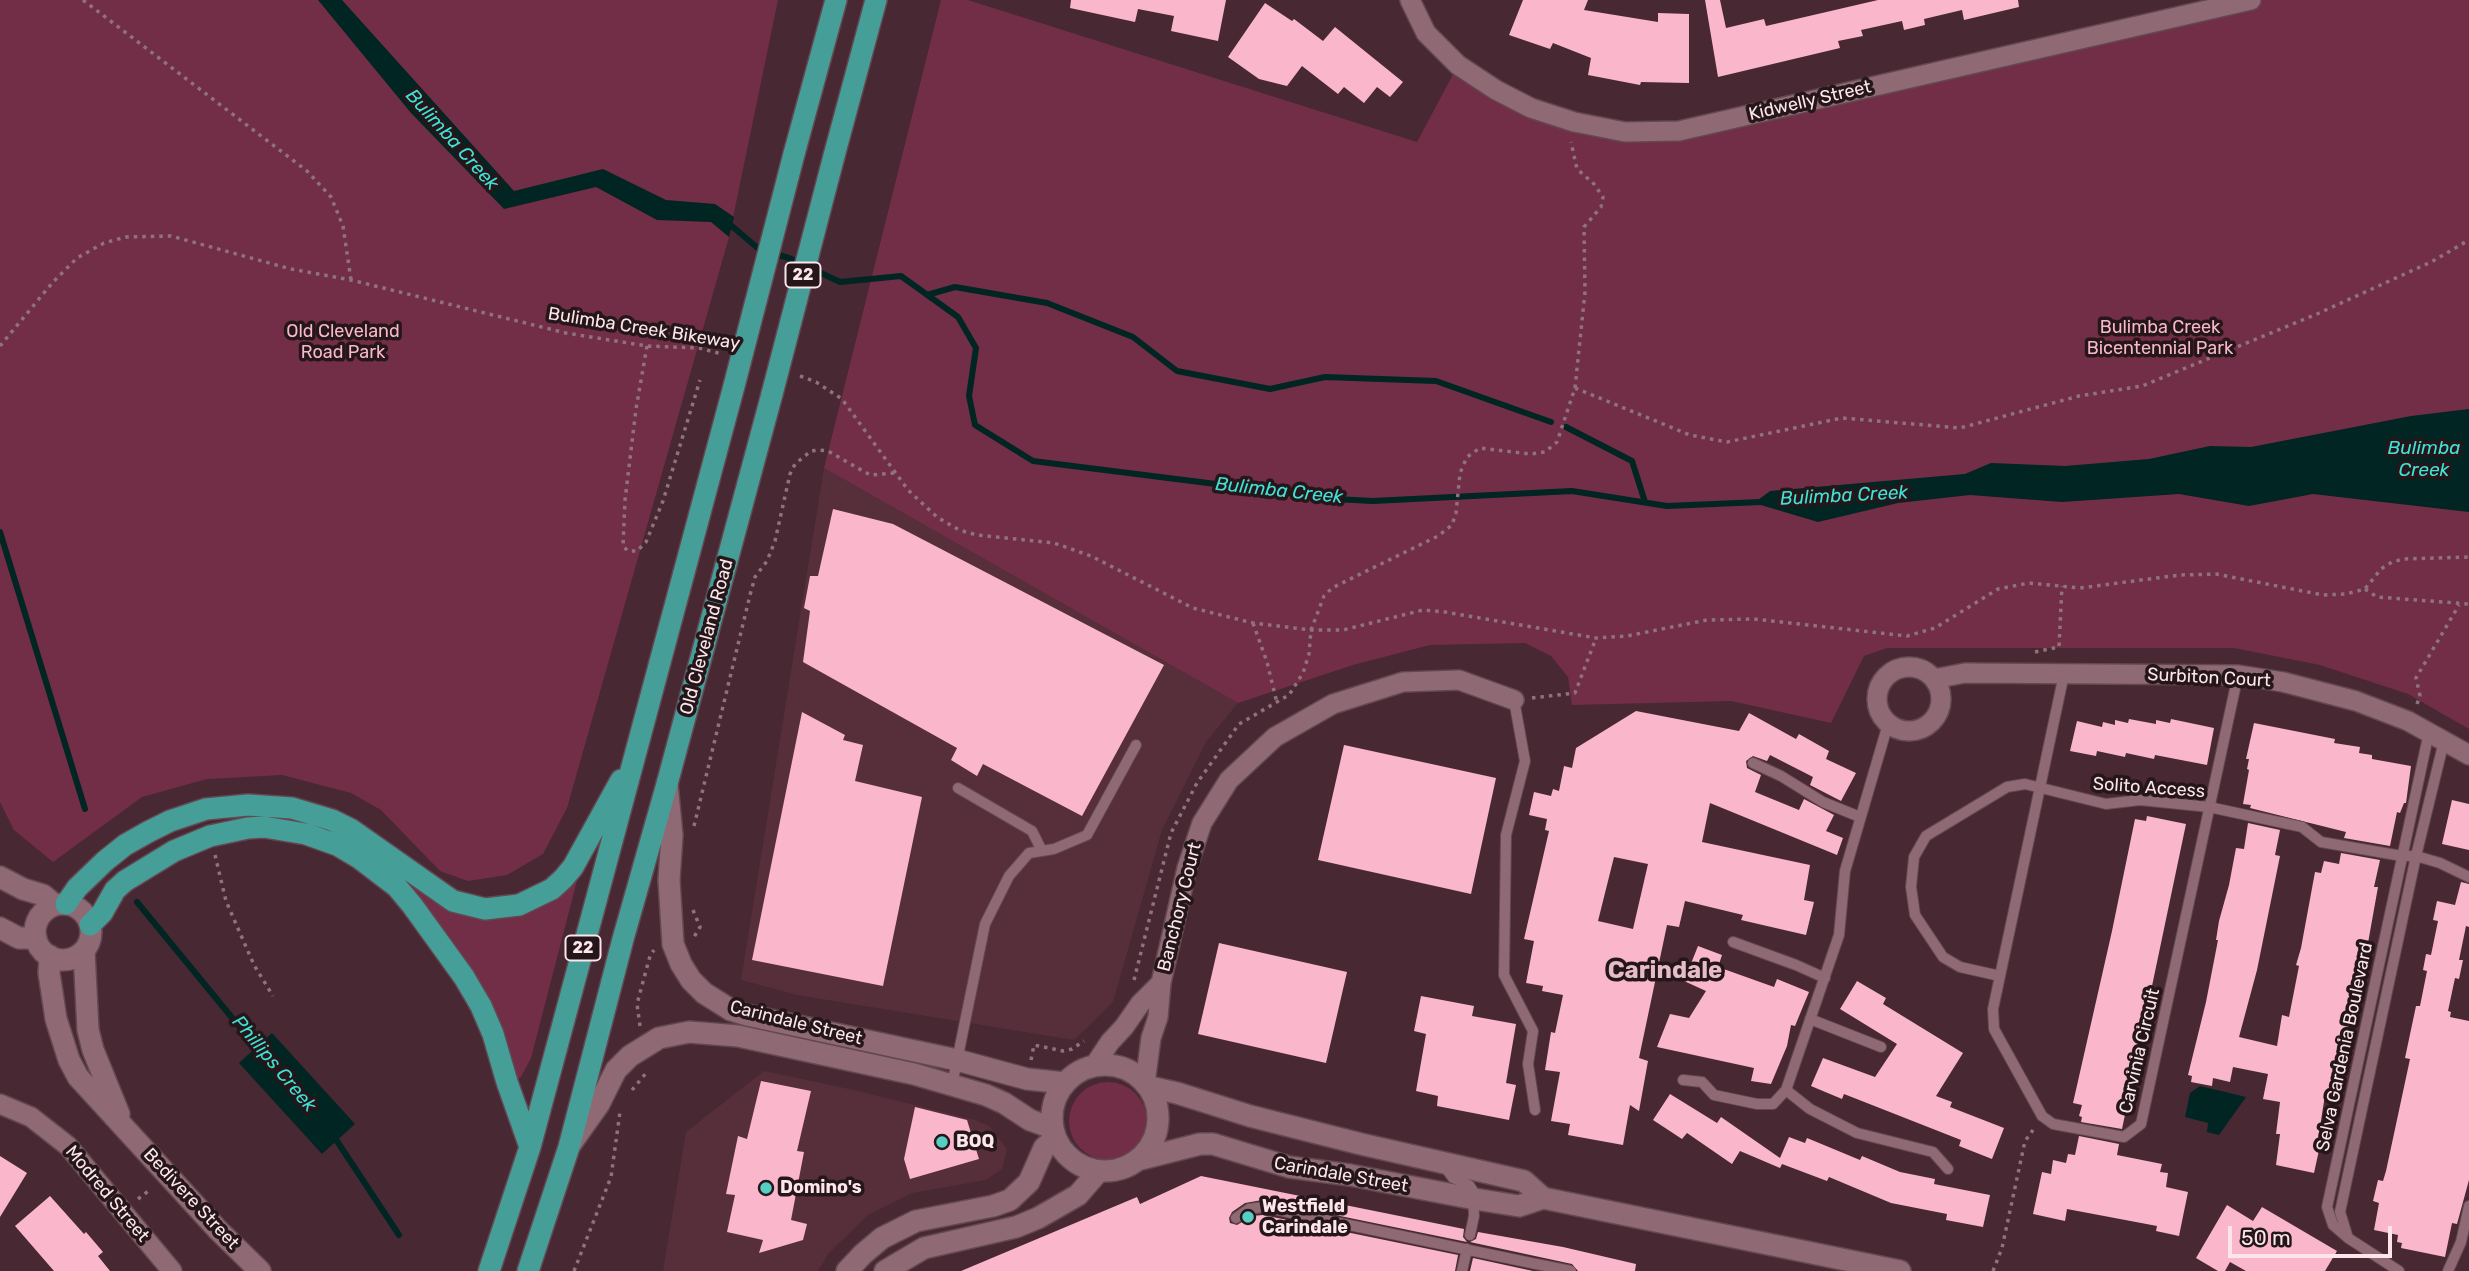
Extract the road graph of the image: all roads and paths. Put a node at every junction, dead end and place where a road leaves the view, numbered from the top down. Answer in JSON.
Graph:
{"nodes":[{"id":1,"x":83,"y":0,"type":"edge"},
{"id":2,"x":836,"y":0,"type":"edge"},
{"id":3,"x":876,"y":0,"type":"edge"},
{"id":4,"x":1410,"y":0,"type":"edge"},
{"id":5,"x":2251,"y":0,"type":"edge"},
{"id":6,"x":1574,"y":122,"type":"junction"},
{"id":7,"x":2469,"y":240,"type":"edge"},
{"id":8,"x":351,"y":280,"type":"junction"},
{"id":9,"x":0,"y":346,"type":"edge"},
{"id":10,"x":647,"y":346,"type":"junction"},
{"id":11,"x":725,"y":354,"type":"dead end"},
{"id":12,"x":796,"y":374,"type":"dead end"},
{"id":13,"x":700,"y":380,"type":"dead end"},
{"id":14,"x":1575,"y":388,"type":"junction"},
{"id":15,"x":895,"y":473,"type":"junction"},
{"id":16,"x":2469,"y":557,"type":"edge"},
{"id":17,"x":2062,"y":586,"type":"junction"},
{"id":18,"x":2365,"y":589,"type":"junction"},
{"id":19,"x":2469,"y":604,"type":"edge"},
{"id":20,"x":2459,"y":605,"type":"junction"},
{"id":21,"x":1253,"y":623,"type":"junction"},
{"id":22,"x":1311,"y":630,"type":"junction"},
{"id":23,"x":1596,"y":638,"type":"junction"},
{"id":24,"x":2030,"y":674,"type":"junction"},
{"id":25,"x":2064,"y":674,"type":"junction"},
{"id":26,"x":2238,"y":676,"type":"junction"},
{"id":27,"x":1934,"y":679,"type":"junction"},
{"id":28,"x":1514,"y":700,"type":"junction"},
{"id":29,"x":1277,"y":704,"type":"junction"},
{"id":30,"x":2408,"y":721,"type":"junction"},
{"id":31,"x":1888,"y":724,"type":"junction"},
{"id":32,"x":2437,"y":736,"type":"junction"},
{"id":33,"x":1136,"y":745,"type":"dead end"},
{"id":34,"x":637,"y":750,"type":"junction"},
{"id":35,"x":2469,"y":755,"type":"edge"},
{"id":36,"x":1753,"y":763,"type":"dead end"},
{"id":37,"x":667,"y":784,"type":"junction"},
{"id":38,"x":958,"y":788,"type":"dead end"},
{"id":39,"x":2040,"y":789,"type":"junction"},
{"id":40,"x":2209,"y":807,"type":"junction"},
{"id":41,"x":1860,"y":817,"type":"junction"},
{"id":42,"x":210,"y":836,"type":"junction"},
{"id":43,"x":693,"y":838,"type":"dead end"},
{"id":44,"x":1042,"y":850,"type":"junction"},
{"id":45,"x":2402,"y":856,"type":"junction"},
{"id":46,"x":2416,"y":856,"type":"junction"},
{"id":47,"x":0,"y":877,"type":"edge"},
{"id":48,"x":2469,"y":877,"type":"edge"},
{"id":49,"x":61,"y":905,"type":"junction"},
{"id":50,"x":691,"y":905,"type":"dead end"},
{"id":51,"x":90,"y":925,"type":"junction"},
{"id":52,"x":0,"y":928,"type":"edge"},
{"id":53,"x":36,"y":938,"type":"junction"},
{"id":54,"x":1732,"y":943,"type":"dead end"},
{"id":55,"x":673,"y":944,"type":"junction"},
{"id":56,"x":84,"y":951,"type":"junction"},
{"id":57,"x":50,"y":956,"type":"junction"},
{"id":58,"x":2000,"y":976,"type":"junction"},
{"id":59,"x":1825,"y":978,"type":"junction"},
{"id":60,"x":1161,"y":982,"type":"junction"},
{"id":61,"x":1130,"y":991,"type":"dead end"},
{"id":62,"x":273,"y":996,"type":"dead end"},
{"id":63,"x":1810,"y":1019,"type":"junction"},
{"id":64,"x":1091,"y":1035,"type":"dead end"},
{"id":65,"x":645,"y":1045,"type":"junction"},
{"id":66,"x":1881,"y":1047,"type":"dead end"},
{"id":67,"x":957,"y":1060,"type":"junction"},
{"id":68,"x":1094,"y":1066,"type":"junction"},
{"id":69,"x":1027,"y":1079,"type":"junction"},
{"id":70,"x":1683,"y":1080,"type":"dead end"},
{"id":71,"x":1065,"y":1083,"type":"junction"},
{"id":72,"x":952,"y":1085,"type":"junction"},
{"id":73,"x":1147,"y":1085,"type":"junction"},
{"id":74,"x":1786,"y":1090,"type":"junction"},
{"id":75,"x":626,"y":1097,"type":"dead end"},
{"id":76,"x":0,"y":1104,"type":"edge"},
{"id":77,"x":620,"y":1109,"type":"dead end"},
{"id":78,"x":1535,"y":1110,"type":"dead end"},
{"id":79,"x":2042,"y":1116,"type":"junction"},
{"id":80,"x":124,"y":1125,"type":"junction"},
{"id":81,"x":1054,"y":1133,"type":"junction"},
{"id":82,"x":530,"y":1147,"type":"junction"},
{"id":83,"x":569,"y":1147,"type":"junction"},
{"id":84,"x":1141,"y":1159,"type":"junction"},
{"id":85,"x":1441,"y":1163,"type":"junction"},
{"id":86,"x":1948,"y":1169,"type":"dead end"},
{"id":87,"x":1098,"y":1172,"type":"junction"},
{"id":88,"x":1543,"y":1198,"type":"junction"},
{"id":89,"x":1475,"y":1199,"type":"junction"},
{"id":90,"x":2469,"y":1206,"type":"edge"},
{"id":91,"x":1236,"y":1218,"type":"dead end"},
{"id":92,"x":1470,"y":1235,"type":"dead end"},
{"id":93,"x":2348,"y":1238,"type":"junction"},
{"id":94,"x":1467,"y":1249,"type":"junction"},
{"id":95,"x":172,"y":1271,"type":"edge"},
{"id":96,"x":260,"y":1271,"type":"edge"},
{"id":97,"x":489,"y":1271,"type":"edge"},
{"id":98,"x":528,"y":1271,"type":"edge"},
{"id":99,"x":574,"y":1271,"type":"edge"},
{"id":100,"x":847,"y":1271,"type":"edge"},
{"id":101,"x":885,"y":1271,"type":"edge"},
{"id":102,"x":1462,"y":1271,"type":"edge"},
{"id":103,"x":1572,"y":1271,"type":"edge"},
{"id":104,"x":1900,"y":1271,"type":"edge"},
{"id":105,"x":1993,"y":1271,"type":"edge"},
{"id":106,"x":2399,"y":1271,"type":"edge"},
{"id":107,"x":2448,"y":1271,"type":"edge"}],
"edges":[{"from":1,"to":8,"type":"path"},
{"from":2,"to":34,"type":"highway","number":"22","bridge":true},
{"from":3,"to":37,"type":"highway","name":"Old Cleveland Road","number":"22","bridge":true},
{"from":4,"to":6,"type":"street","name":"Kidwelly Street"},
{"from":5,"to":6,"type":"street","name":"Kidwelly Street"},
{"from":6,"to":14,"type":"path"},
{"from":7,"to":14,"type":"path"},
{"from":8,"to":9,"type":"path","name":"Bulimba Creek Bikeway"},
{"from":8,"to":10,"type":"path","name":"Bulimba Creek Bikeway"},
{"from":10,"to":11,"type":"path","name":"Bulimba Creek Bikeway"},
{"from":10,"to":13,"type":"path"},
{"from":12,"to":15,"type":"path"},
{"from":14,"to":22,"type":"path"},
{"from":15,"to":21,"type":"path"},
{"from":15,"to":43,"type":"path"},
{"from":16,"to":18,"type":"path"},
{"from":17,"to":18,"type":"path"},
{"from":17,"to":23,"type":"path"},
{"from":17,"to":24,"type":"path"},
{"from":18,"to":20,"type":"path"},
{"from":19,"to":20,"type":"path"},
{"from":20,"to":30,"type":"path"},
{"from":21,"to":22,"type":"path"},
{"from":21,"to":29,"type":"path"},
{"from":22,"to":23,"type":"path"},
{"from":22,"to":29,"type":"path"},
{"from":23,"to":28,"type":"path"},
{"from":24,"to":25,"type":"street","name":"Surbiton Court"},
{"from":24,"to":27,"type":"street","name":"Surbiton Court"},
{"from":25,"to":26,"type":"street","name":"Surbiton Court"},
{"from":25,"to":39,"type":"lane"},
{"from":26,"to":30,"type":"street","name":"Surbiton Court"},
{"from":26,"to":40,"type":"lane","name":"Carvinia Circuit"},
{"from":27,"to":31,"type":"street"},
{"from":27,"to":31,"type":"street"},
{"from":28,"to":60,"type":"street","name":"Banchory Court"},
{"from":28,"to":78,"type":"lane"},
{"from":29,"to":61,"type":"path"},
{"from":30,"to":32,"type":"street","name":"Surbiton Court"},
{"from":31,"to":41,"type":"lane"},
{"from":32,"to":35,"type":"street","name":"Surbiton Court"},
{"from":32,"to":45,"type":"lane","name":"Selva Gardenia Boulevard"},
{"from":32,"to":46,"type":"lane","name":"Selva Gardenia Boulevard"},
{"from":33,"to":44,"type":"lane"},
{"from":34,"to":49,"type":"highway"},
{"from":34,"to":82,"type":"highway","number":"22"},
{"from":36,"to":41,"type":"lane"},
{"from":37,"to":55,"type":"street","name":"Carindale Street"},
{"from":37,"to":83,"type":"highway","name":"Old Cleveland Road","number":"22"},
{"from":38,"to":44,"type":"lane"},
{"from":39,"to":40,"type":"lane","name":"Solito Access"},
{"from":39,"to":58,"type":"lane"},
{"from":39,"to":58,"type":"lane","name":"Solito Access"},
{"from":40,"to":45,"type":"lane","name":"Solito Access"},
{"from":40,"to":79,"type":"lane","name":"Carvinia Circuit"},
{"from":41,"to":59,"type":"lane"},
{"from":42,"to":51,"type":"highway"},
{"from":42,"to":62,"type":"path"},
{"from":42,"to":82,"type":"highway"},
{"from":44,"to":67,"type":"lane"},
{"from":45,"to":46,"type":"lane"},
{"from":45,"to":93,"type":"lane","name":"Selva Gardenia Boulevard"},
{"from":46,"to":48,"type":"lane"},
{"from":46,"to":93,"type":"lane","name":"Selva Gardenia Boulevard"},
{"from":47,"to":49,"type":"street"},
{"from":49,"to":51,"type":"street"},
{"from":49,"to":53,"type":"street"},
{"from":50,"to":55,"type":"path"},
{"from":51,"to":56,"type":"street"},
{"from":52,"to":53,"type":"street"},
{"from":53,"to":57,"type":"street"},
{"from":54,"to":59,"type":"lane"},
{"from":55,"to":65,"type":"path"},
{"from":55,"to":67,"type":"street","name":"Carindale Street"},
{"from":56,"to":57,"type":"street"},
{"from":56,"to":80,"type":"street","name":"Bedivere Street"},
{"from":57,"to":80,"type":"street","name":"Bedivere Street"},
{"from":58,"to":79,"type":"lane"},
{"from":59,"to":63,"type":"lane"},
{"from":60,"to":68,"type":"street","name":"Banchory Court"},
{"from":60,"to":73,"type":"street","name":"Banchory Court"},
{"from":63,"to":66,"type":"lane"},
{"from":63,"to":74,"type":"lane"},
{"from":64,"to":69,"type":"path"},
{"from":65,"to":72,"type":"street","name":"Carindale Street"},
{"from":65,"to":75,"type":"path"},
{"from":65,"to":83,"type":"street","name":"Carindale Street"},
{"from":67,"to":69,"type":"street","name":"Carindale Street"},
{"from":67,"to":72,"type":"lane"},
{"from":68,"to":71,"type":"street"},
{"from":68,"to":73,"type":"street"},
{"from":69,"to":71,"type":"street","name":"Carindale Street"},
{"from":70,"to":74,"type":"lane"},
{"from":71,"to":81,"type":"street"},
{"from":72,"to":81,"type":"street","name":"Carindale Street"},
{"from":73,"to":84,"type":"street"},
{"from":73,"to":85,"type":"street","name":"Carindale Street"},
{"from":74,"to":86,"type":"lane"},
{"from":76,"to":95,"type":"street","name":"Modred Street"},
{"from":77,"to":99,"type":"path"},
{"from":79,"to":105,"type":"path"},
{"from":80,"to":96,"type":"street","name":"Bedivere Street"},
{"from":81,"to":87,"type":"street"},
{"from":81,"to":100,"type":"street"},
{"from":82,"to":97,"type":"highway","number":"22"},
{"from":83,"to":98,"type":"highway","name":"Old Cleveland Road","number":"22"},
{"from":84,"to":87,"type":"street"},
{"from":84,"to":89,"type":"street","name":"Carindale Street"},
{"from":85,"to":88,"type":"street","name":"Carindale Street"},
{"from":85,"to":89,"type":"lane"},
{"from":87,"to":101,"type":"street"},
{"from":88,"to":89,"type":"street","name":"Carindale Street"},
{"from":88,"to":104,"type":"street","name":"Carindale Street"},
{"from":89,"to":92,"type":"lane"},
{"from":90,"to":107,"type":"lane"},
{"from":91,"to":94,"type":"lane"},
{"from":93,"to":106,"type":"lane","name":"Selva Gardenia Boulevard"},
{"from":94,"to":102,"type":"lane"},
{"from":94,"to":103,"type":"lane","bridge":true}]}
